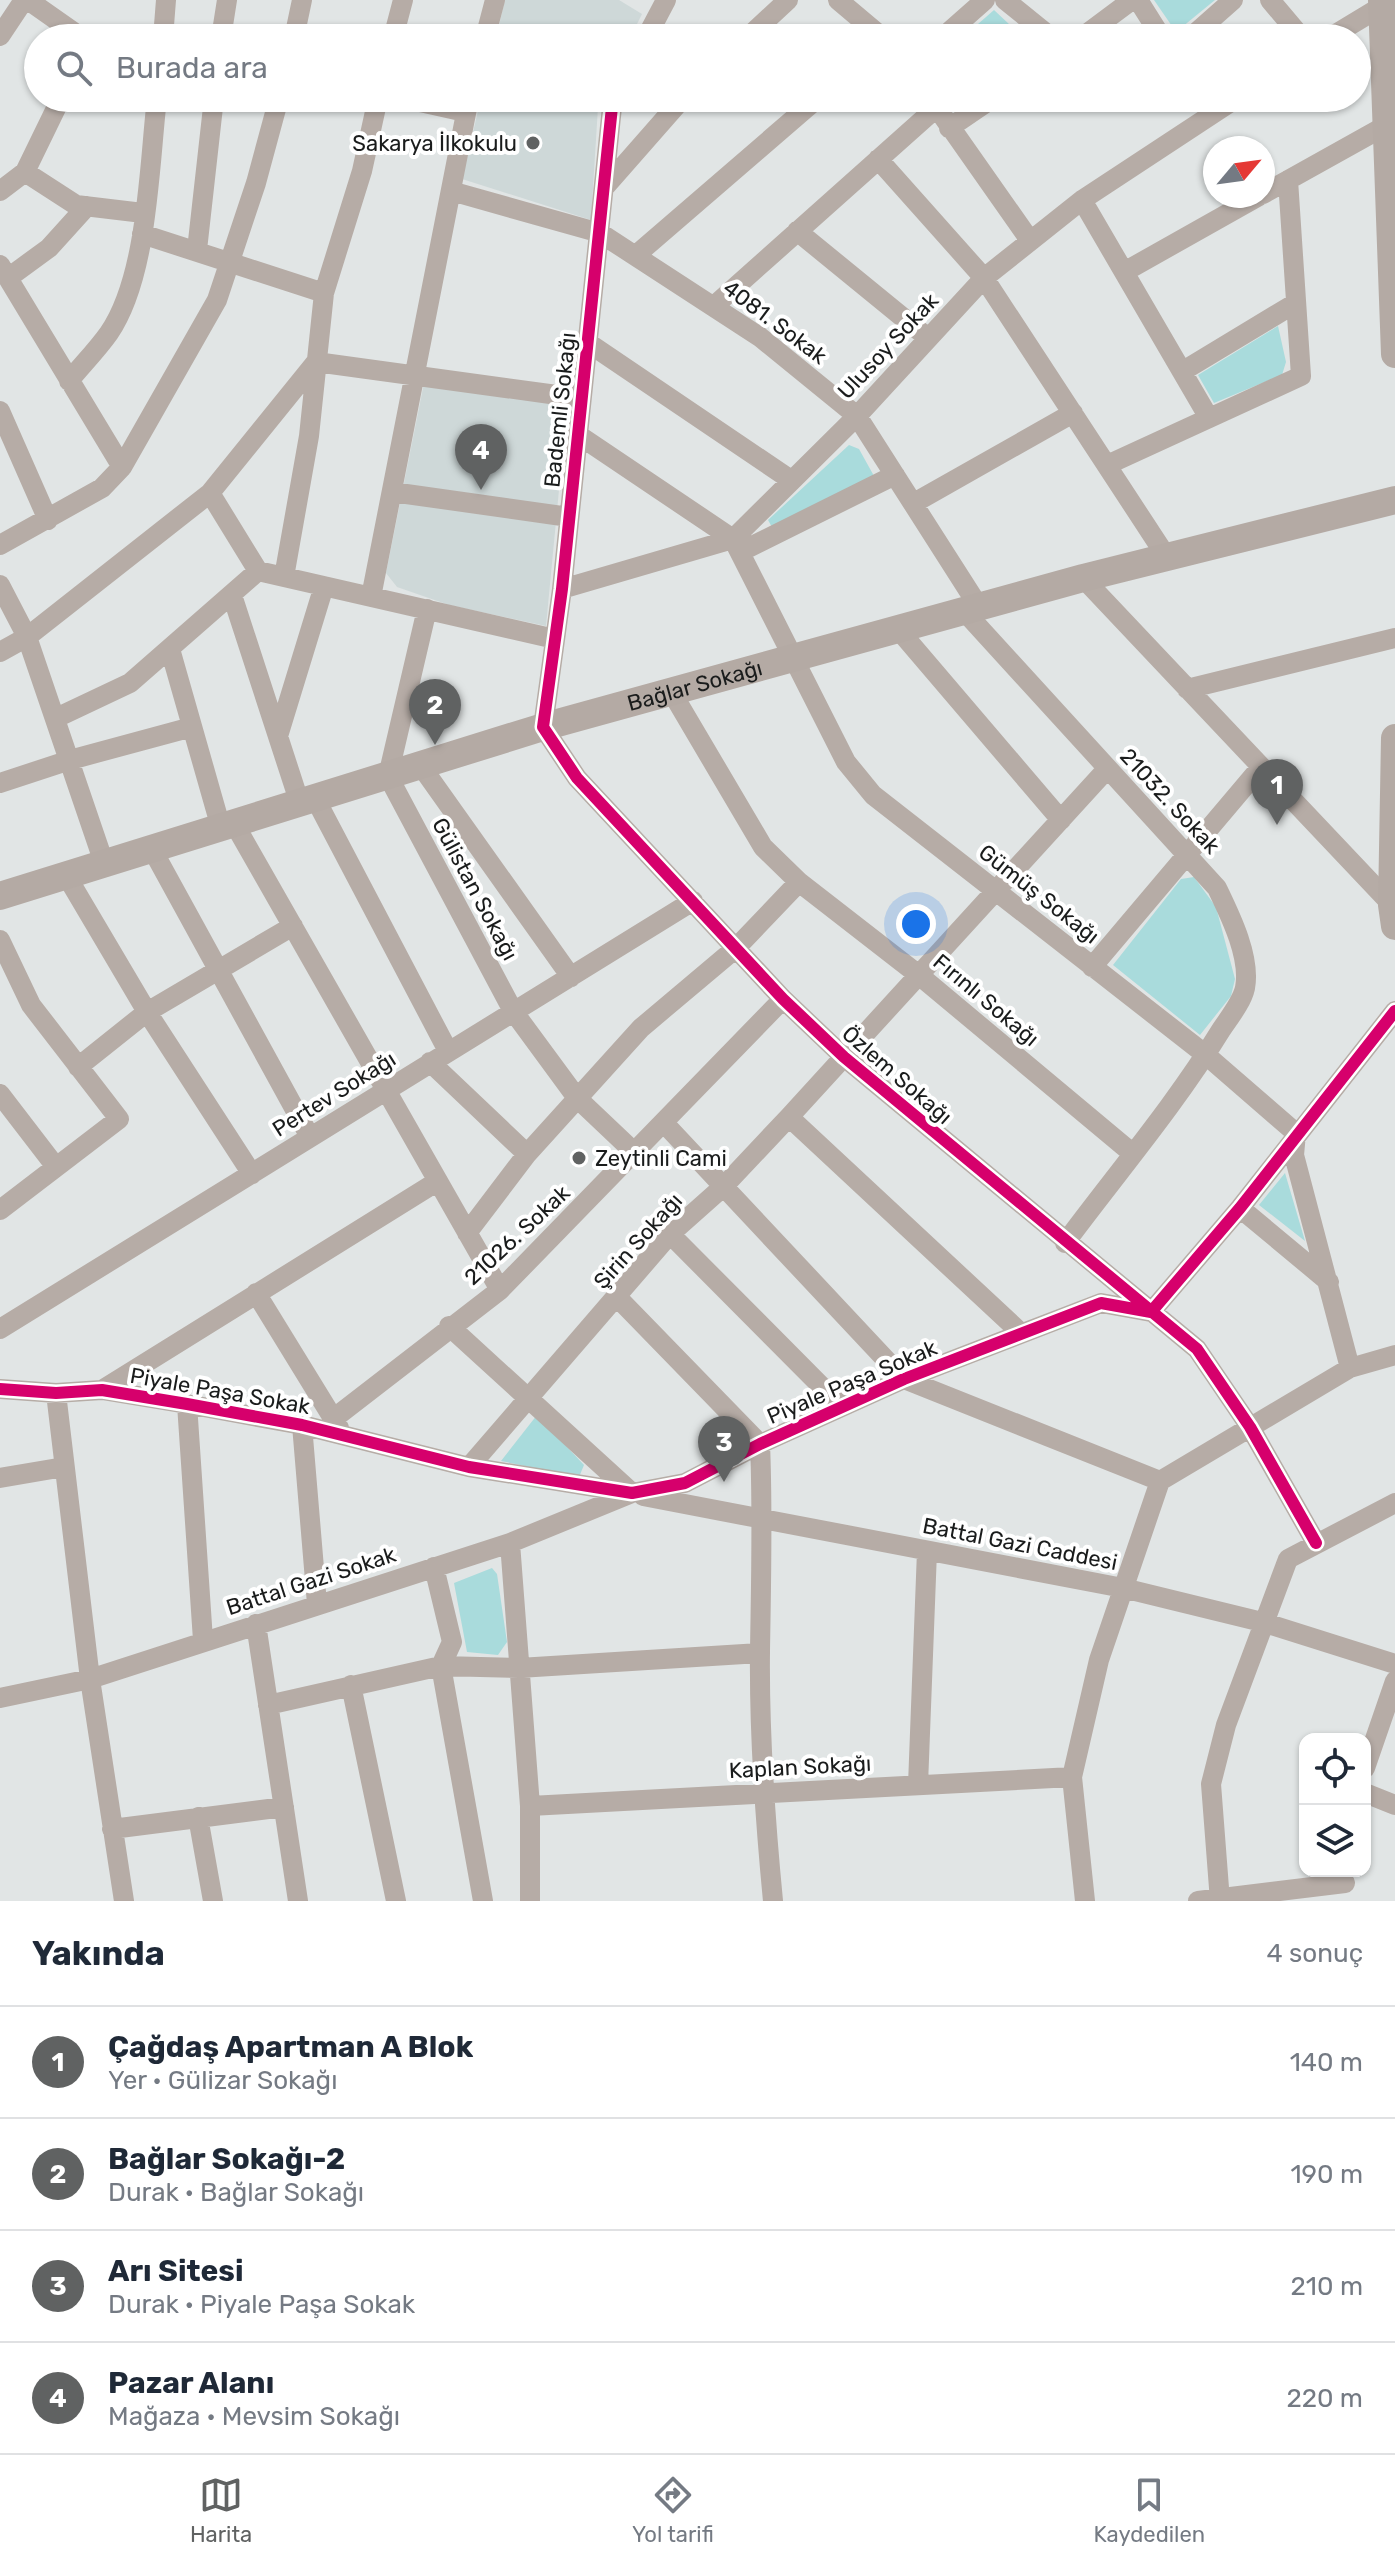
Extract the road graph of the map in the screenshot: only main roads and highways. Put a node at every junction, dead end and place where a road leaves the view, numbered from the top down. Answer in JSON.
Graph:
{"nodes":[{"id":1,"x":1382,"y":3,"type":"edge"},
{"id":2,"x":1393,"y":261,"type":"edge"},
{"id":3,"x":1395,"y":354,"type":"edge"},
{"id":4,"x":1395,"y":500,"type":"edge"},
{"id":5,"x":1395,"y":738,"type":"edge"},
{"id":6,"x":0,"y":896,"type":"edge"},
{"id":7,"x":1394,"y":915,"type":"edge"}],
"edges":[{"from":1,"to":2,"type":"main road"},
{"from":2,"to":3,"type":"main road"},
{"from":4,"to":6,"type":"main road","name":"Bağlar Sokağı"},
{"from":5,"to":7,"type":"main road"}]}
